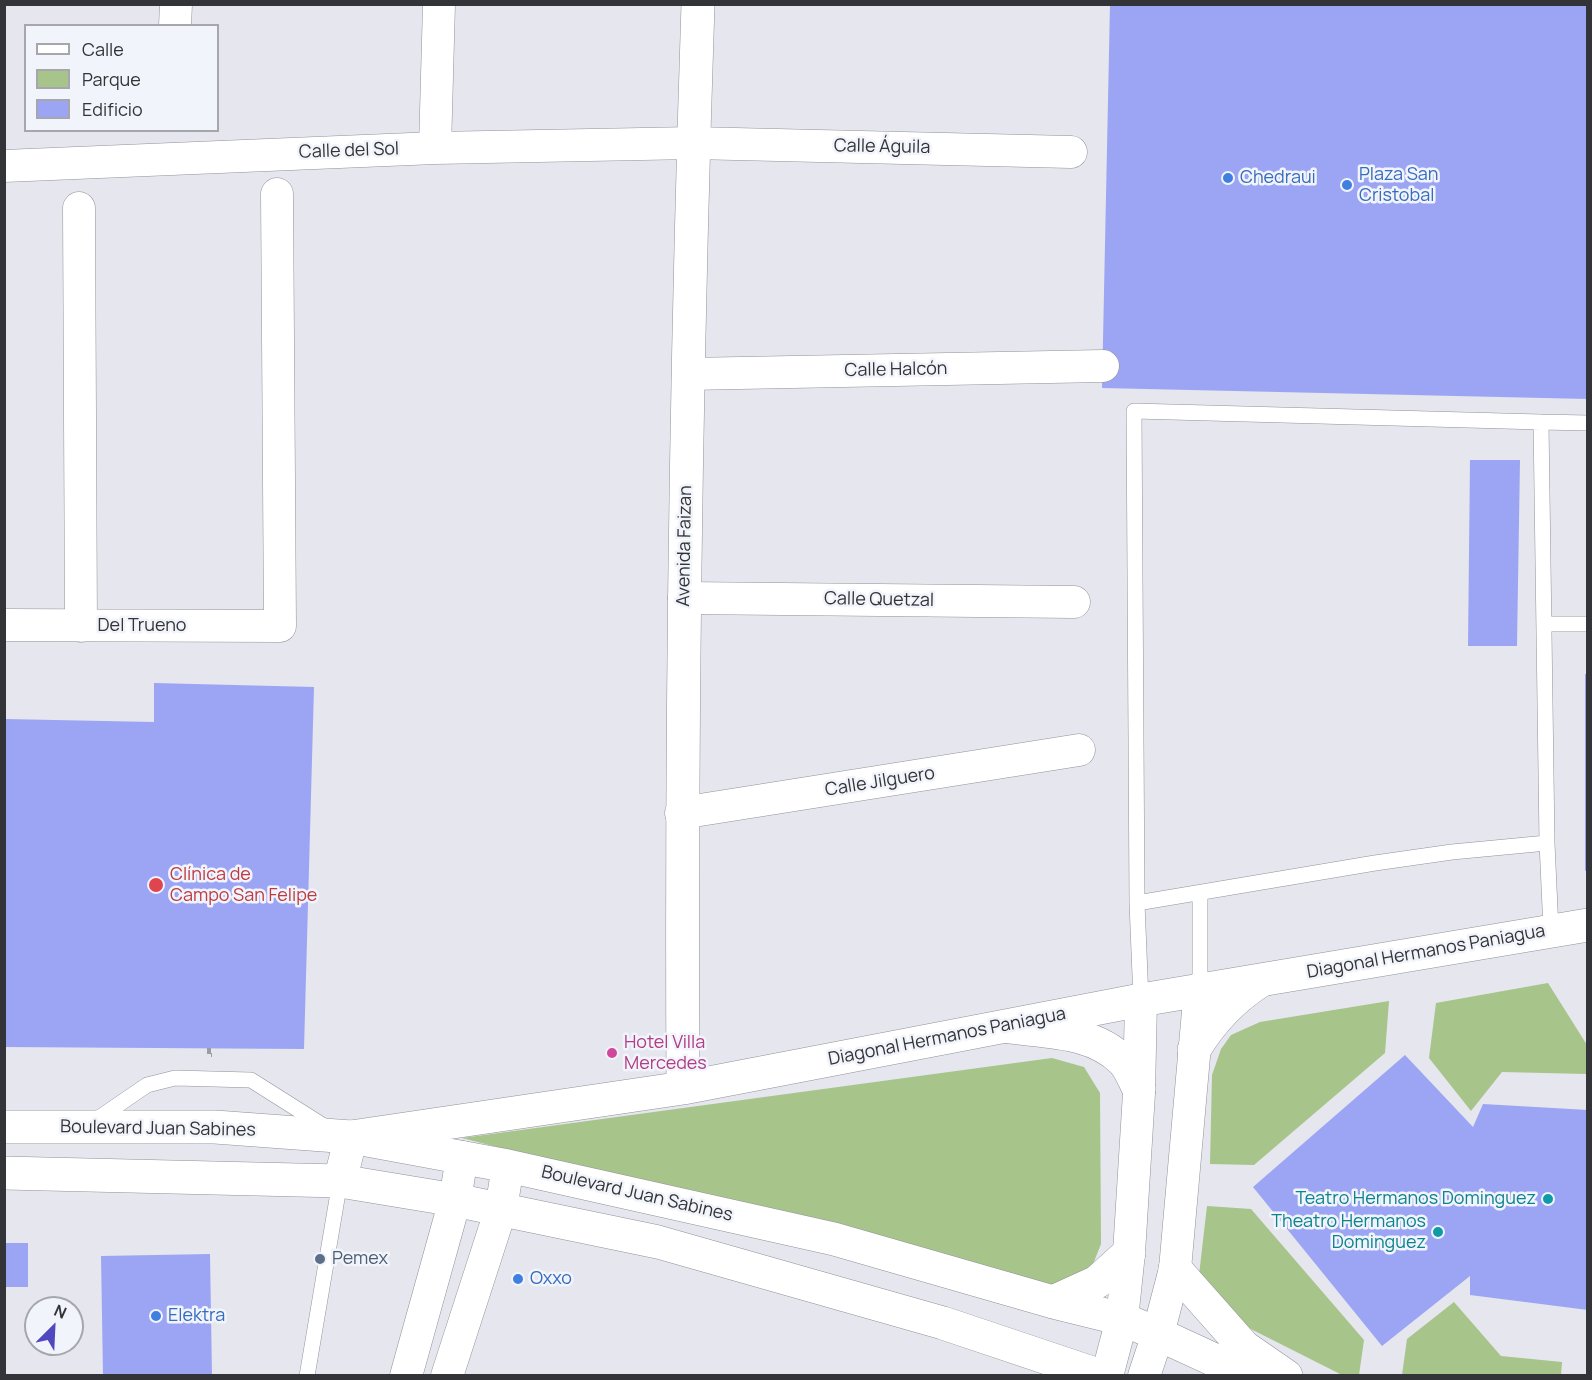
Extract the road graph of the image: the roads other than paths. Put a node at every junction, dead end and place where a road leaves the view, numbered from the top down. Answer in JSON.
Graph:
{"nodes":[{"id":1,"x":176,"y":4,"type":"edge"},
{"id":2,"x":439,"y":4,"type":"edge"},
{"id":3,"x":698,"y":4,"type":"edge"},
{"id":4,"x":175,"y":24,"type":"edge"},
{"id":5,"x":693,"y":143,"type":"junction"},
{"id":6,"x":173,"y":144,"type":"edge"},
{"id":7,"x":435,"y":148,"type":"junction"},
{"id":8,"x":1071,"y":152,"type":"dead end"},
{"id":9,"x":4,"y":166,"type":"edge"},
{"id":10,"x":277,"y":194,"type":"dead end"},
{"id":11,"x":79,"y":208,"type":"dead end"},
{"id":12,"x":1103,"y":366,"type":"dead end"},
{"id":13,"x":688,"y":374,"type":"junction"},
{"id":14,"x":1541,"y":422,"type":"junction"},
{"id":15,"x":1587,"y":423,"type":"edge"},
{"id":16,"x":684,"y":598,"type":"junction"},
{"id":17,"x":1074,"y":602,"type":"dead end"},
{"id":18,"x":1544,"y":624,"type":"junction"},
{"id":19,"x":1587,"y":624,"type":"edge"},
{"id":20,"x":4,"y":625,"type":"edge"},
{"id":21,"x":81,"y":626,"type":"junction"},
{"id":22,"x":1079,"y":750,"type":"dead end"},
{"id":23,"x":681,"y":813,"type":"junction"},
{"id":24,"x":1547,"y":843,"type":"junction"},
{"id":25,"x":1200,"y":893,"type":"junction"},
{"id":26,"x":1137,"y":903,"type":"junction"},
{"id":27,"x":1587,"y":925,"type":"edge"},
{"id":28,"x":1551,"y":930,"type":"junction"},
{"id":29,"x":1260,"y":981,"type":"junction"},
{"id":30,"x":1200,"y":989,"type":"junction"},
{"id":31,"x":1141,"y":1000,"type":"junction"},
{"id":32,"x":1005,"y":1026,"type":"junction"},
{"id":33,"x":1194,"y":1050,"type":"junction"},
{"id":34,"x":683,"y":1088,"type":"junction"},
{"id":35,"x":1139,"y":1089,"type":"junction"},
{"id":36,"x":4,"y":1127,"type":"edge"},
{"id":37,"x":86,"y":1127,"type":"junction"},
{"id":38,"x":346,"y":1136,"type":"junction"},
{"id":39,"x":462,"y":1157,"type":"junction"},
{"id":40,"x":508,"y":1166,"type":"junction"},
{"id":41,"x":4,"y":1173,"type":"edge"},
{"id":42,"x":340,"y":1181,"type":"junction"},
{"id":43,"x":455,"y":1200,"type":"junction"},
{"id":44,"x":501,"y":1209,"type":"junction"},
{"id":45,"x":1129,"y":1253,"type":"junction"},
{"id":46,"x":1175,"y":1269,"type":"junction"},
{"id":47,"x":1053,"y":1302,"type":"junction"},
{"id":48,"x":1122,"y":1320,"type":"junction"},
{"id":49,"x":1158,"y":1334,"type":"junction"},
{"id":50,"x":307,"y":1376,"type":"edge"},
{"id":51,"x":406,"y":1376,"type":"edge"},
{"id":52,"x":447,"y":1376,"type":"edge"},
{"id":53,"x":1101,"y":1376,"type":"edge"},
{"id":54,"x":1107,"y":1376,"type":"edge"},
{"id":55,"x":1144,"y":1376,"type":"edge"},
{"id":56,"x":1248,"y":1376,"type":"edge"},
{"id":57,"x":1286,"y":1376,"type":"edge"}],
"edges":[{"from":1,"to":4,"type":"street"},
{"from":2,"to":7,"type":"street"},
{"from":3,"to":5,"type":"main road","name":"Avenida Faizan"},
{"from":5,"to":7,"type":"street","name":"Calle del Sol"},
{"from":5,"to":8,"type":"street","name":"Calle Águila"},
{"from":5,"to":13,"type":"main road","name":"Avenida Faizan"},
{"from":6,"to":7,"type":"street","name":"Calle del Sol"},
{"from":6,"to":9,"type":"street","name":"Calle del Sol"},
{"from":10,"to":21,"type":"street","name":"Del Trueno"},
{"from":11,"to":21,"type":"street"},
{"from":12,"to":13,"type":"street","name":"Calle Halcón"},
{"from":13,"to":16,"type":"main road","name":"Avenida Faizan"},
{"from":14,"to":15,"type":"lane"},
{"from":14,"to":18,"type":"lane"},
{"from":14,"to":26,"type":"lane"},
{"from":16,"to":17,"type":"street","name":"Calle Quetzal"},
{"from":16,"to":23,"type":"main road","name":"Avenida Faizan"},
{"from":18,"to":19,"type":"lane"},
{"from":18,"to":24,"type":"lane"},
{"from":20,"to":21,"type":"street","name":"Del Trueno"},
{"from":22,"to":23,"type":"street","name":"Calle Jilguero"},
{"from":23,"to":34,"type":"main road","name":"Avenida Faizan"},
{"from":24,"to":25,"type":"lane"},
{"from":24,"to":28,"type":"lane"},
{"from":25,"to":26,"type":"lane"},
{"from":25,"to":30,"type":"lane"},
{"from":26,"to":31,"type":"lane"},
{"from":27,"to":28,"type":"main road","name":"Diagonal Hermanos Paniagua"},
{"from":28,"to":29,"type":"main road","name":"Diagonal Hermanos Paniagua"},
{"from":29,"to":30,"type":"main road","name":"Diagonal Hermanos Paniagua"},
{"from":29,"to":33,"type":"main road"},
{"from":30,"to":31,"type":"main road","name":"Diagonal Hermanos Paniagua"},
{"from":30,"to":33,"type":"street"},
{"from":31,"to":32,"type":"main road","name":"Diagonal Hermanos Paniagua"},
{"from":31,"to":35,"type":"street"},
{"from":32,"to":34,"type":"main road","name":"Diagonal Hermanos Paniagua"},
{"from":32,"to":35,"type":"main road"},
{"from":33,"to":46,"type":"street"},
{"from":34,"to":38,"type":"main road","name":"Diagonal Hermanos Paniagua"},
{"from":35,"to":45,"type":"street"},
{"from":36,"to":37,"type":"main road","name":"Boulevard Juan Sabines"},
{"from":37,"to":38,"type":"main road","name":"Boulevard Juan Sabines"},
{"from":37,"to":38,"type":"lane"},
{"from":38,"to":39,"type":"main road","name":"Boulevard Juan Sabines"},
{"from":38,"to":42,"type":"main road"},
{"from":39,"to":40,"type":"main road","name":"Boulevard Juan Sabines"},
{"from":39,"to":43,"type":"street"},
{"from":40,"to":44,"type":"street"},
{"from":40,"to":47,"type":"main road","name":"Boulevard Juan Sabines"},
{"from":41,"to":42,"type":"main road"},
{"from":42,"to":43,"type":"main road"},
{"from":42,"to":50,"type":"lane"},
{"from":43,"to":44,"type":"main road"},
{"from":43,"to":51,"type":"street"},
{"from":44,"to":52,"type":"street"},
{"from":44,"to":53,"type":"main road"},
{"from":45,"to":47,"type":"main road"},
{"from":45,"to":48,"type":"street"},
{"from":46,"to":49,"type":"street"},
{"from":46,"to":57,"type":"main road"},
{"from":47,"to":48,"type":"main road","name":"Boulevard Juan Sabines"},
{"from":48,"to":49,"type":"main road","name":"Boulevard Juan Sabines"},
{"from":48,"to":54,"type":"street"},
{"from":49,"to":55,"type":"street"},
{"from":49,"to":56,"type":"main road","name":"Boulevard Juan Sabines"}]}
